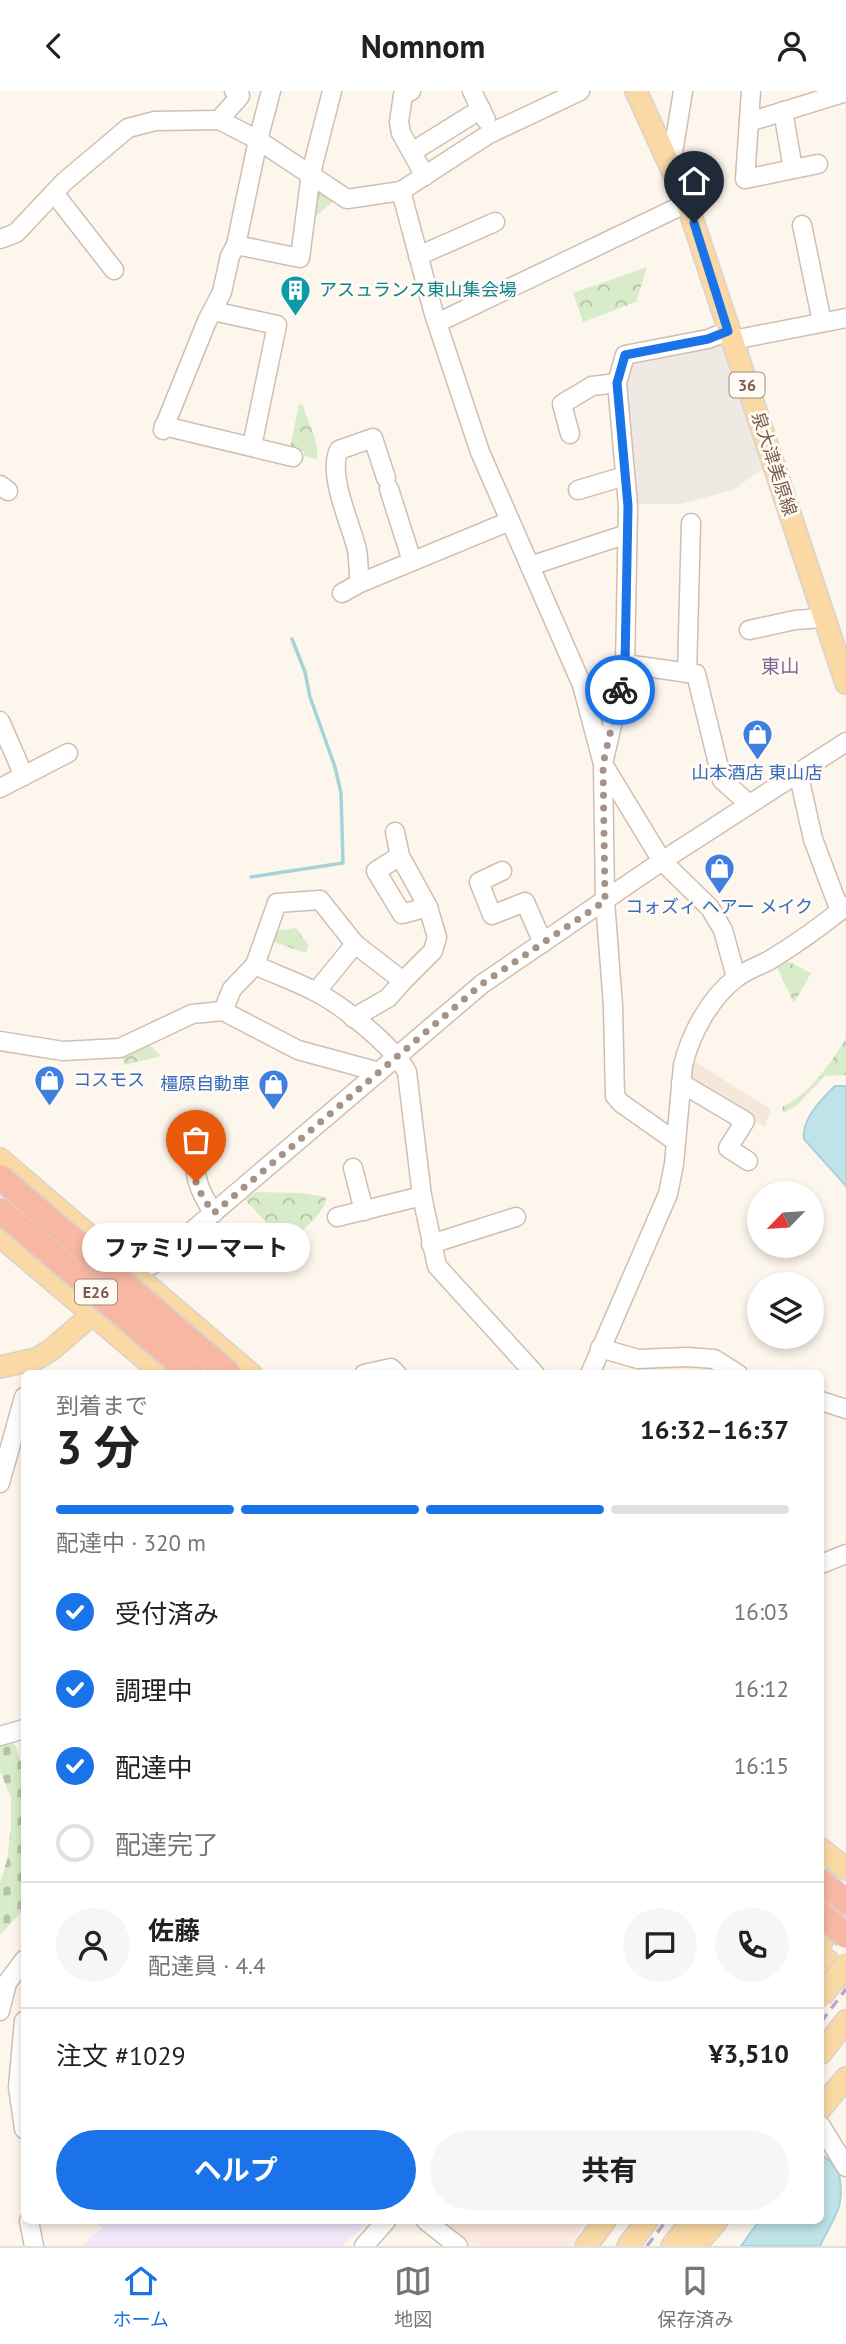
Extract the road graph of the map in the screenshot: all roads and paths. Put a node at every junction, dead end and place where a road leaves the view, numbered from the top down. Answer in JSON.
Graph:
{"nodes":[{"id":1,"x":234,"y":91,"type":"edge"},
{"id":2,"x":271,"y":91,"type":"edge"},
{"id":3,"x":332,"y":91,"type":"edge"},
{"id":4,"x":411,"y":91,"type":"edge"},
{"id":5,"x":472,"y":91,"type":"edge"},
{"id":6,"x":580,"y":91,"type":"edge"},
{"id":7,"x":636,"y":91,"type":"edge"},
{"id":8,"x":684,"y":91,"type":"edge"},
{"id":9,"x":751,"y":91,"type":"edge"},
{"id":10,"x":846,"y":92,"type":"edge"},
{"id":11,"x":481,"y":109,"type":"junction"},
{"id":12,"x":783,"y":111,"type":"junction"},
{"id":13,"x":219,"y":120,"type":"junction"},
{"id":14,"x":749,"y":122,"type":"junction"},
{"id":15,"x":492,"y":133,"type":"junction"},
{"id":16,"x":258,"y":140,"type":"junction"},
{"id":17,"x":412,"y":152,"type":"junction"},
{"id":18,"x":818,"y":164,"type":"dead end"},
{"id":19,"x":671,"y":165,"type":"junction"},
{"id":20,"x":793,"y":169,"type":"junction"},
{"id":21,"x":311,"y":173,"type":"junction"},
{"id":22,"x":425,"y":176,"type":"junction"},
{"id":23,"x":401,"y":191,"type":"junction"},
{"id":24,"x":54,"y":193,"type":"junction"},
{"id":25,"x":687,"y":204,"type":"junction"},
{"id":26,"x":495,"y":222,"type":"dead end"},
{"id":27,"x":802,"y":225,"type":"dead end"},
{"id":28,"x":0,"y":239,"type":"edge"},
{"id":29,"x":236,"y":245,"type":"junction"},
{"id":30,"x":418,"y":256,"type":"junction"},
{"id":31,"x":114,"y":270,"type":"dead end"},
{"id":32,"x":212,"y":311,"type":"junction"},
{"id":33,"x":846,"y":318,"type":"edge"},
{"id":34,"x":822,"y":322,"type":"junction"},
{"id":35,"x":437,"y":323,"type":"junction"},
{"id":36,"x":730,"y":335,"type":"junction"},
{"id":37,"x":617,"y":383,"type":"junction"},
{"id":38,"x":570,"y":433,"type":"dead end"},
{"id":39,"x":252,"y":446,"type":"junction"},
{"id":40,"x":293,"y":457,"type":"dead end"},
{"id":41,"x":625,"y":476,"type":"junction"},
{"id":42,"x":578,"y":490,"type":"dead end"},
{"id":43,"x":510,"y":521,"type":"junction"},
{"id":44,"x":691,"y":523,"type":"dead end"},
{"id":45,"x":627,"y":534,"type":"junction"},
{"id":46,"x":412,"y":561,"type":"junction"},
{"id":47,"x":530,"y":566,"type":"junction"},
{"id":48,"x":360,"y":583,"type":"junction"},
{"id":49,"x":342,"y":593,"type":"dead end"},
{"id":50,"x":824,"y":618,"type":"junction"},
{"id":51,"x":749,"y":630,"type":"dead end"},
{"id":52,"x":625,"y":664,"type":"junction"},
{"id":53,"x":687,"y":673,"type":"junction"},
{"id":54,"x":846,"y":683,"type":"edge"},
{"id":55,"x":0,"y":721,"type":"edge"},
{"id":56,"x":846,"y":742,"type":"edge"},
{"id":57,"x":68,"y":753,"type":"dead end"},
{"id":58,"x":603,"y":764,"type":"junction"},
{"id":59,"x":798,"y":772,"type":"junction"},
{"id":60,"x":24,"y":776,"type":"junction"},
{"id":61,"x":0,"y":788,"type":"edge"},
{"id":62,"x":749,"y":804,"type":"junction"},
{"id":63,"x":395,"y":832,"type":"dead end"},
{"id":64,"x":400,"y":856,"type":"junction"},
{"id":65,"x":662,"y":861,"type":"junction"},
{"id":66,"x":502,"y":871,"type":"dead end"},
{"id":67,"x":605,"y":901,"type":"junction"},
{"id":68,"x":428,"y":907,"type":"junction"},
{"id":69,"x":843,"y":909,"type":"edge"},
{"id":70,"x":543,"y":943,"type":"junction"},
{"id":71,"x":355,"y":944,"type":"junction"},
{"id":72,"x":255,"y":965,"type":"junction"},
{"id":73,"x":736,"y":977,"type":"junction"},
{"id":74,"x":402,"y":981,"type":"junction"},
{"id":75,"x":316,"y":992,"type":"junction"},
{"id":76,"x":223,"y":1011,"type":"junction"},
{"id":77,"x":353,"y":1018,"type":"junction"},
{"id":78,"x":0,"y":1041,"type":"edge"},
{"id":79,"x":398,"y":1056,"type":"junction"},
{"id":80,"x":379,"y":1072,"type":"junction"},
{"id":81,"x":681,"y":1083,"type":"junction"},
{"id":82,"x":193,"y":1131,"type":"dead end"},
{"id":83,"x":675,"y":1141,"type":"junction"},
{"id":84,"x":0,"y":1159,"type":"edge"},
{"id":85,"x":748,"y":1161,"type":"dead end"},
{"id":86,"x":353,"y":1168,"type":"dead end"},
{"id":87,"x":0,"y":1177,"type":"edge"},
{"id":88,"x":422,"y":1196,"type":"junction"},
{"id":89,"x":0,"y":1210,"type":"edge"},
{"id":90,"x":364,"y":1211,"type":"junction"},
{"id":91,"x":214,"y":1213,"type":"junction"},
{"id":92,"x":337,"y":1217,"type":"dead end"},
{"id":93,"x":516,"y":1217,"type":"dead end"},
{"id":94,"x":0,"y":1236,"type":"edge"},
{"id":95,"x":431,"y":1244,"type":"junction"},
{"id":96,"x":144,"y":1271,"type":"junction"},
{"id":97,"x":93,"y":1314,"type":"junction"},
{"id":98,"x":600,"y":1348,"type":"junction"},
{"id":99,"x":34,"y":1366,"type":"edge"},
{"id":100,"x":0,"y":1367,"type":"edge"},
{"id":101,"x":158,"y":1370,"type":"edge"},
{"id":102,"x":187,"y":1370,"type":"edge"},
{"id":103,"x":224,"y":1370,"type":"edge"},
{"id":104,"x":247,"y":1370,"type":"edge"},
{"id":105,"x":531,"y":1370,"type":"edge"},
{"id":106,"x":592,"y":1370,"type":"edge"},
{"id":107,"x":731,"y":1370,"type":"edge"},
{"id":108,"x":824,"y":1402,"type":"edge"},
{"id":109,"x":21,"y":1408,"type":"edge"},
{"id":110,"x":846,"y":1409,"type":"edge"},
{"id":111,"x":0,"y":1483,"type":"edge"},
{"id":112,"x":846,"y":1555,"type":"edge"},
{"id":113,"x":824,"y":1563,"type":"edge"},
{"id":114,"x":21,"y":1730,"type":"edge"},
{"id":115,"x":0,"y":1736,"type":"edge"},
{"id":116,"x":824,"y":1851,"type":"edge"},
{"id":117,"x":846,"y":1869,"type":"edge"},
{"id":118,"x":824,"y":1885,"type":"edge"},
{"id":119,"x":846,"y":1903,"type":"edge"},
{"id":120,"x":846,"y":1909,"type":"edge"},
{"id":121,"x":824,"y":1917,"type":"edge"},
{"id":122,"x":846,"y":1936,"type":"edge"},
{"id":123,"x":824,"y":1938,"type":"edge"},
{"id":124,"x":824,"y":1958,"type":"edge"},
{"id":125,"x":21,"y":1964,"type":"edge"},
{"id":126,"x":846,"y":1964,"type":"edge"},
{"id":127,"x":846,"y":1977,"type":"edge"},
{"id":128,"x":824,"y":1993,"type":"edge"},
{"id":129,"x":0,"y":2011,"type":"edge"},
{"id":130,"x":846,"y":2021,"type":"edge"},
{"id":131,"x":824,"y":2049,"type":"edge"},
{"id":132,"x":21,"y":2054,"type":"edge"},
{"id":133,"x":846,"y":2078,"type":"edge"},
{"id":134,"x":824,"y":2104,"type":"edge"},
{"id":135,"x":21,"y":2108,"type":"edge"},
{"id":136,"x":824,"y":2131,"type":"edge"},
{"id":137,"x":846,"y":2167,"type":"edge"},
{"id":138,"x":30,"y":2224,"type":"edge"},
{"id":139,"x":383,"y":2224,"type":"edge"},
{"id":140,"x":430,"y":2224,"type":"edge"},
{"id":141,"x":603,"y":2224,"type":"edge"},
{"id":142,"x":645,"y":2224,"type":"edge"},
{"id":143,"x":690,"y":2224,"type":"edge"},
{"id":144,"x":714,"y":2224,"type":"edge"},
{"id":145,"x":728,"y":2224,"type":"edge"},
{"id":146,"x":34,"y":2246,"type":"edge"},
{"id":147,"x":364,"y":2246,"type":"edge"},
{"id":148,"x":457,"y":2246,"type":"edge"},
{"id":149,"x":586,"y":2246,"type":"edge"},
{"id":150,"x":628,"y":2246,"type":"edge"},
{"id":151,"x":672,"y":2246,"type":"edge"},
{"id":152,"x":695,"y":2246,"type":"edge"},
{"id":153,"x":710,"y":2246,"type":"edge"}],
"edges":[{"from":1,"to":13,"type":"street"},
{"from":2,"to":16,"type":"street"},
{"from":3,"to":21,"type":"street"},
{"from":4,"to":17,"type":"street"},
{"from":5,"to":11,"type":"street"},
{"from":6,"to":15,"type":"street"},
{"from":7,"to":19,"type":"main road","name":"泉大津美原線","number":"36"},
{"from":8,"to":19,"type":"street"},
{"from":9,"to":14,"type":"street"},
{"from":10,"to":12,"type":"street"},
{"from":11,"to":15,"type":"street"},
{"from":11,"to":17,"type":"street"},
{"from":12,"to":14,"type":"street"},
{"from":12,"to":20,"type":"street"},
{"from":13,"to":16,"type":"street"},
{"from":13,"to":24,"type":"street"},
{"from":14,"to":20,"type":"street"},
{"from":15,"to":22,"type":"street"},
{"from":16,"to":21,"type":"street"},
{"from":16,"to":29,"type":"street"},
{"from":17,"to":22,"type":"street"},
{"from":18,"to":20,"type":"street"},
{"from":19,"to":25,"type":"main road","name":"泉大津美原線","number":"36"},
{"from":21,"to":23,"type":"street"},
{"from":21,"to":29,"type":"street"},
{"from":22,"to":23,"type":"street"},
{"from":23,"to":30,"type":"street"},
{"from":24,"to":28,"type":"street"},
{"from":24,"to":31,"type":"street"},
{"from":25,"to":35,"type":"street"},
{"from":25,"to":36,"type":"main road","name":"泉大津美原線","number":"36"},
{"from":26,"to":30,"type":"street"},
{"from":27,"to":34,"type":"street"},
{"from":29,"to":32,"type":"street"},
{"from":30,"to":35,"type":"street"},
{"from":32,"to":39,"type":"street"},
{"from":32,"to":39,"type":"street"},
{"from":33,"to":34,"type":"street"},
{"from":34,"to":36,"type":"street"},
{"from":35,"to":43,"type":"street"},
{"from":36,"to":37,"type":"street"},
{"from":36,"to":50,"type":"main road","name":"泉大津美原線","number":"36"},
{"from":37,"to":38,"type":"street"},
{"from":37,"to":41,"type":"street"},
{"from":39,"to":40,"type":"street"},
{"from":41,"to":42,"type":"street"},
{"from":41,"to":45,"type":"street"},
{"from":43,"to":46,"type":"street"},
{"from":43,"to":47,"type":"street"},
{"from":44,"to":53,"type":"street"},
{"from":45,"to":47,"type":"street"},
{"from":45,"to":52,"type":"street"},
{"from":46,"to":48,"type":"street"},
{"from":46,"to":48,"type":"street"},
{"from":47,"to":58,"type":"street"},
{"from":48,"to":49,"type":"street"},
{"from":50,"to":51,"type":"street"},
{"from":50,"to":54,"type":"main road","name":"泉大津美原線","number":"36"},
{"from":52,"to":53,"type":"street"},
{"from":52,"to":58,"type":"street"},
{"from":53,"to":62,"type":"street"},
{"from":55,"to":60,"type":"street"},
{"from":56,"to":59,"type":"street"},
{"from":57,"to":60,"type":"street"},
{"from":58,"to":65,"type":"street"},
{"from":58,"to":67,"type":"street"},
{"from":59,"to":62,"type":"street"},
{"from":59,"to":69,"type":"street"},
{"from":60,"to":61,"type":"street"},
{"from":62,"to":65,"type":"street"},
{"from":63,"to":64,"type":"street"},
{"from":64,"to":68,"type":"street"},
{"from":64,"to":68,"type":"street"},
{"from":65,"to":67,"type":"street"},
{"from":65,"to":73,"type":"street"},
{"from":66,"to":70,"type":"street"},
{"from":67,"to":70,"type":"street"},
{"from":67,"to":83,"type":"street"},
{"from":68,"to":74,"type":"street"},
{"from":69,"to":73,"type":"street"},
{"from":70,"to":79,"type":"street"},
{"from":71,"to":72,"type":"street"},
{"from":71,"to":74,"type":"street"},
{"from":71,"to":75,"type":"street"},
{"from":72,"to":75,"type":"street"},
{"from":72,"to":76,"type":"street"},
{"from":73,"to":81,"type":"street"},
{"from":74,"to":77,"type":"street"},
{"from":75,"to":77,"type":"street"},
{"from":76,"to":78,"type":"street"},
{"from":76,"to":80,"type":"street"},
{"from":77,"to":79,"type":"street"},
{"from":79,"to":80,"type":"street"},
{"from":79,"to":88,"type":"street"},
{"from":80,"to":91,"type":"street"},
{"from":81,"to":83,"type":"street"},
{"from":81,"to":85,"type":"street"},
{"from":82,"to":91,"type":"street"},
{"from":83,"to":98,"type":"street"},
{"from":84,"to":96,"type":"main road"},
{"from":86,"to":90,"type":"street"},
{"from":87,"to":103,"type":"highway","number":"E26","bridge":true},
{"from":88,"to":90,"type":"street"},
{"from":88,"to":95,"type":"street"},
{"from":89,"to":102,"type":"highway","number":"E26","bridge":true},
{"from":90,"to":92,"type":"street"},
{"from":91,"to":96,"type":"street"},
{"from":93,"to":95,"type":"street"},
{"from":94,"to":97,"type":"main road"},
{"from":95,"to":105,"type":"street"},
{"from":96,"to":97,"type":"main road"},
{"from":96,"to":104,"type":"main road"},
{"from":97,"to":99,"type":"main road"},
{"from":97,"to":101,"type":"main road"},
{"from":98,"to":106,"type":"street"},
{"from":98,"to":107,"type":"street"},
{"from":99,"to":100,"type":"main road"},
{"from":108,"to":110,"type":"street"},
{"from":109,"to":111,"type":"street"},
{"from":112,"to":113,"type":"street"},
{"from":114,"to":115,"type":"street"},
{"from":116,"to":117,"type":"main road"},
{"from":118,"to":119,"type":"highway"},
{"from":120,"to":123,"type":"main road"},
{"from":121,"to":122,"type":"highway","bridge":true},
{"from":124,"to":127,"type":"main road"},
{"from":125,"to":129,"type":"street"},
{"from":126,"to":128,"type":"main road","bridge":true},
{"from":130,"to":131,"type":"main road"},
{"from":132,"to":135,"type":"street"},
{"from":133,"to":134,"type":"main road"},
{"from":136,"to":137,"type":"street"},
{"from":138,"to":146,"type":"street"},
{"from":139,"to":147,"type":"street"},
{"from":140,"to":148,"type":"street"},
{"from":141,"to":149,"type":"main road"},
{"from":142,"to":150,"type":"main road"},
{"from":143,"to":151,"type":"main road"},
{"from":144,"to":152,"type":"main road"},
{"from":145,"to":153,"type":"main road"}]}
